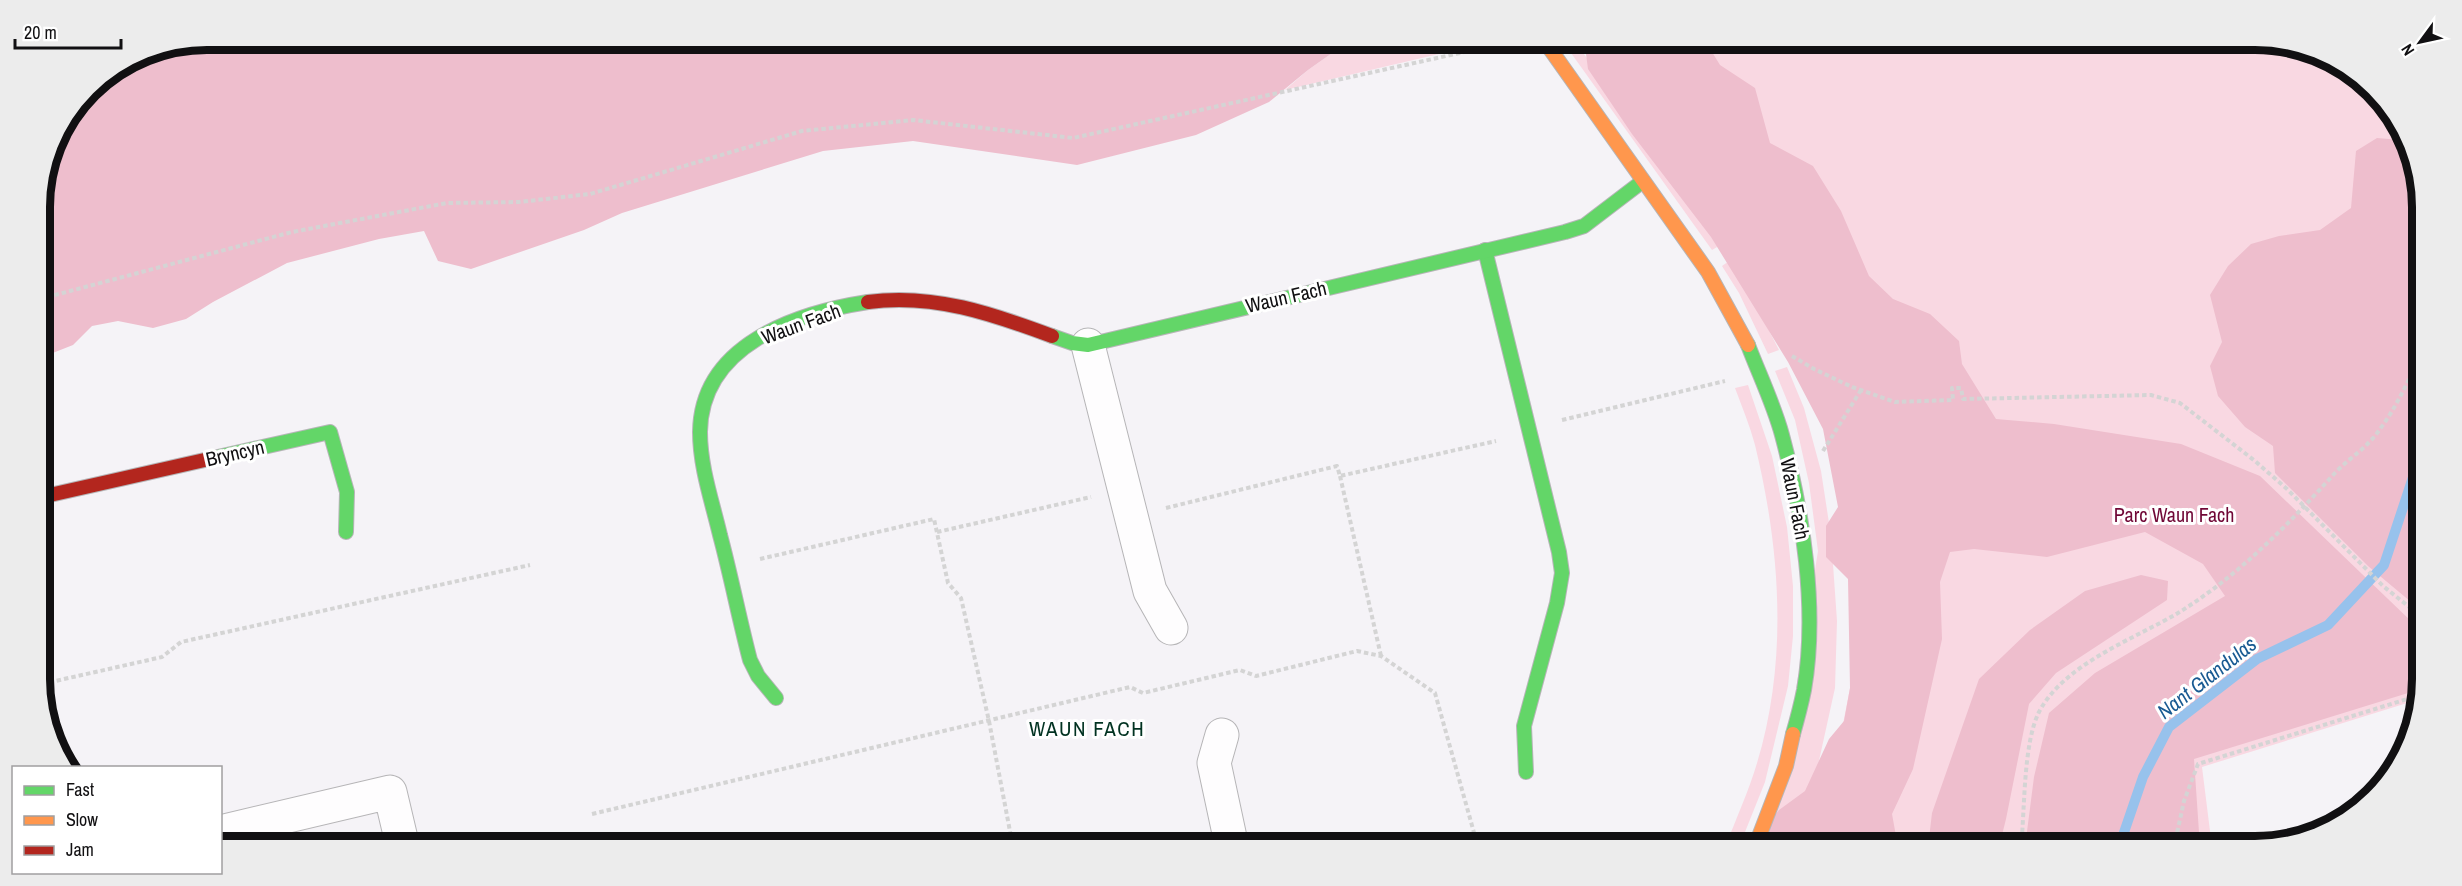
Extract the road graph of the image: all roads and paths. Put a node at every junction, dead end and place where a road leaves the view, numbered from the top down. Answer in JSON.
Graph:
{"nodes":[{"id":1,"x":1473,"y":50,"type":"edge"},
{"id":2,"x":1551,"y":50,"type":"edge"},
{"id":3,"x":1643,"y":181,"type":"junction"},
{"id":4,"x":1485,"y":250,"type":"junction"},
{"id":5,"x":50,"y":296,"type":"edge"},
{"id":6,"x":1088,"y":345,"type":"junction"},
{"id":7,"x":1792,"y":356,"type":"dead end"},
{"id":8,"x":2412,"y":373,"type":"edge"},
{"id":9,"x":1728,"y":381,"type":"dead end"},
{"id":10,"x":1861,"y":390,"type":"junction"},
{"id":11,"x":1530,"y":433,"type":"junction"},
{"id":12,"x":1823,"y":451,"type":"dead end"},
{"id":13,"x":1340,"y":476,"type":"junction"},
{"id":14,"x":50,"y":495,"type":"edge"},
{"id":15,"x":1128,"y":505,"type":"junction"},
{"id":16,"x":2305,"y":508,"type":"junction"},
{"id":17,"x":346,"y":532,"type":"dead end"},
{"id":18,"x":937,"y":532,"type":"junction"},
{"id":19,"x":530,"y":565,"type":"dead end"},
{"id":20,"x":728,"y":566,"type":"junction"},
{"id":21,"x":2412,"y":609,"type":"edge"},
{"id":22,"x":1171,"y":628,"type":"dead end"},
{"id":23,"x":1381,"y":656,"type":"junction"},
{"id":24,"x":50,"y":682,"type":"edge"},
{"id":25,"x":776,"y":698,"type":"dead end"},
{"id":26,"x":2411,"y":698,"type":"edge"},
{"id":27,"x":989,"y":722,"type":"junction"},
{"id":28,"x":1222,"y":735,"type":"dead end"},
{"id":29,"x":1526,"y":772,"type":"dead end"},
{"id":30,"x":591,"y":814,"type":"dead end"},
{"id":31,"x":222,"y":832,"type":"edge"},
{"id":32,"x":400,"y":836,"type":"edge"},
{"id":33,"x":1010,"y":836,"type":"edge"},
{"id":34,"x":1230,"y":836,"type":"edge"},
{"id":35,"x":1475,"y":836,"type":"edge"},
{"id":36,"x":1759,"y":836,"type":"edge"},
{"id":37,"x":2022,"y":836,"type":"edge"},
{"id":38,"x":2176,"y":836,"type":"edge"}],
"edges":[{"from":1,"to":5,"type":"path"},
{"from":2,"to":3,"type":"street","name":"Waun Fach"},
{"from":3,"to":4,"type":"street","name":"Waun Fach"},
{"from":3,"to":36,"type":"street","name":"Waun Fach"},
{"from":4,"to":6,"type":"street","name":"Waun Fach"},
{"from":4,"to":11,"type":"street"},
{"from":6,"to":15,"type":"street"},
{"from":6,"to":20,"type":"street","name":"Waun Fach"},
{"from":7,"to":10,"type":"path"},
{"from":8,"to":16,"type":"path"},
{"from":9,"to":11,"type":"path"},
{"from":10,"to":12,"type":"path"},
{"from":10,"to":16,"type":"path"},
{"from":11,"to":13,"type":"path"},
{"from":11,"to":29,"type":"street"},
{"from":13,"to":15,"type":"path"},
{"from":13,"to":23,"type":"path"},
{"from":14,"to":17,"type":"street","name":"Bryncyn"},
{"from":15,"to":18,"type":"path"},
{"from":15,"to":22,"type":"street"},
{"from":16,"to":21,"type":"path"},
{"from":16,"to":37,"type":"path"},
{"from":18,"to":20,"type":"path"},
{"from":18,"to":27,"type":"path"},
{"from":19,"to":24,"type":"path"},
{"from":20,"to":25,"type":"street","name":"Waun Fach"},
{"from":23,"to":27,"type":"path"},
{"from":23,"to":35,"type":"path"},
{"from":26,"to":38,"type":"path"},
{"from":27,"to":30,"type":"path"},
{"from":27,"to":33,"type":"path"},
{"from":28,"to":34,"type":"street"},
{"from":31,"to":32,"type":"street"}]}
